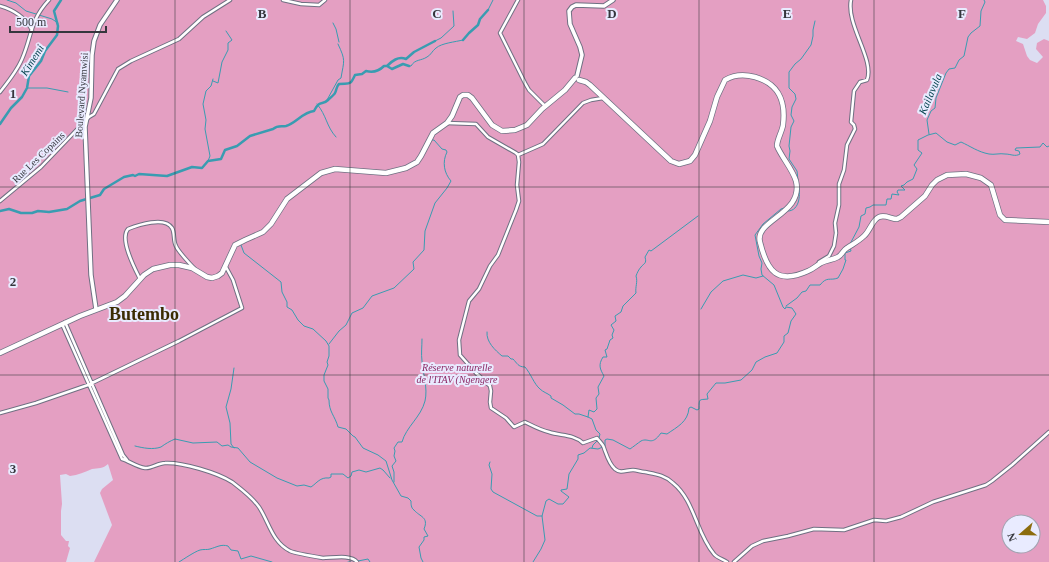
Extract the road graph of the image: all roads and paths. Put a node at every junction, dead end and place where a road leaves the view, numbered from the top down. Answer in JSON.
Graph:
{"nodes":[{"id":1,"x":49,"y":0,"type":"edge"},
{"id":2,"x":117,"y":0,"type":"edge"},
{"id":3,"x":230,"y":0,"type":"edge"},
{"id":4,"x":284,"y":0,"type":"edge"},
{"id":5,"x":325,"y":0,"type":"edge"},
{"id":6,"x":518,"y":0,"type":"edge"},
{"id":7,"x":613,"y":0,"type":"edge"},
{"id":8,"x":850,"y":0,"type":"edge"},
{"id":9,"x":0,"y":6,"type":"edge"},
{"id":10,"x":32,"y":30,"type":"junction"},
{"id":11,"x":578,"y":78,"type":"junction"},
{"id":12,"x":0,"y":92,"type":"edge"},
{"id":13,"x":603,"y":98,"type":"junction"},
{"id":14,"x":545,"y":106,"type":"junction"},
{"id":15,"x":86,"y":122,"type":"junction"},
{"id":16,"x":447,"y":123,"type":"junction"},
{"id":17,"x":518,"y":155,"type":"junction"},
{"id":18,"x":0,"y":201,"type":"edge"},
{"id":19,"x":1049,"y":222,"type":"edge"},
{"id":20,"x":225,"y":266,"type":"junction"},
{"id":21,"x":815,"y":267,"type":"junction"},
{"id":22,"x":197,"y":271,"type":"junction"},
{"id":23,"x":140,"y":279,"type":"junction"},
{"id":24,"x":96,"y":309,"type":"junction"},
{"id":25,"x":64,"y":323,"type":"junction"},
{"id":26,"x":0,"y":353,"type":"edge"},
{"id":27,"x":90,"y":384,"type":"junction"},
{"id":28,"x":0,"y":413,"type":"edge"},
{"id":29,"x":1049,"y":432,"type":"edge"},
{"id":30,"x":357,"y":561,"type":"edge"},
{"id":31,"x":727,"y":562,"type":"edge"},
{"id":32,"x":734,"y":562,"type":"edge"}],
"edges":[{"from":1,"to":10,"type":"street"},
{"from":2,"to":15,"type":"main road","name":"Boulevard Nyamwisi"},
{"from":3,"to":15,"type":"street","name":"Rue Les Copains"},
{"from":4,"to":5,"type":"street"},
{"from":6,"to":14,"type":"street"},
{"from":7,"to":11,"type":"main road"},
{"from":8,"to":21,"type":"street"},
{"from":9,"to":10,"type":"street"},
{"from":10,"to":12,"type":"street"},
{"from":11,"to":13,"type":"highway"},
{"from":11,"to":14,"type":"highway"},
{"from":13,"to":17,"type":"street"},
{"from":13,"to":21,"type":"highway"},
{"from":14,"to":16,"type":"highway"},
{"from":15,"to":18,"type":"street","name":"Rue Les Copains"},
{"from":15,"to":24,"type":"main road","name":"Boulevard Nyamwisi"},
{"from":16,"to":17,"type":"street"},
{"from":16,"to":20,"type":"highway"},
{"from":17,"to":31,"type":"street"},
{"from":19,"to":21,"type":"highway"},
{"from":20,"to":22,"type":"highway"},
{"from":20,"to":27,"type":"street"},
{"from":22,"to":23,"type":"highway"},
{"from":22,"to":23,"type":"street"},
{"from":23,"to":24,"type":"highway"},
{"from":24,"to":25,"type":"highway"},
{"from":25,"to":26,"type":"highway"},
{"from":25,"to":27,"type":"street"},
{"from":27,"to":28,"type":"street"},
{"from":27,"to":30,"type":"street"},
{"from":29,"to":32,"type":"street"}]}
